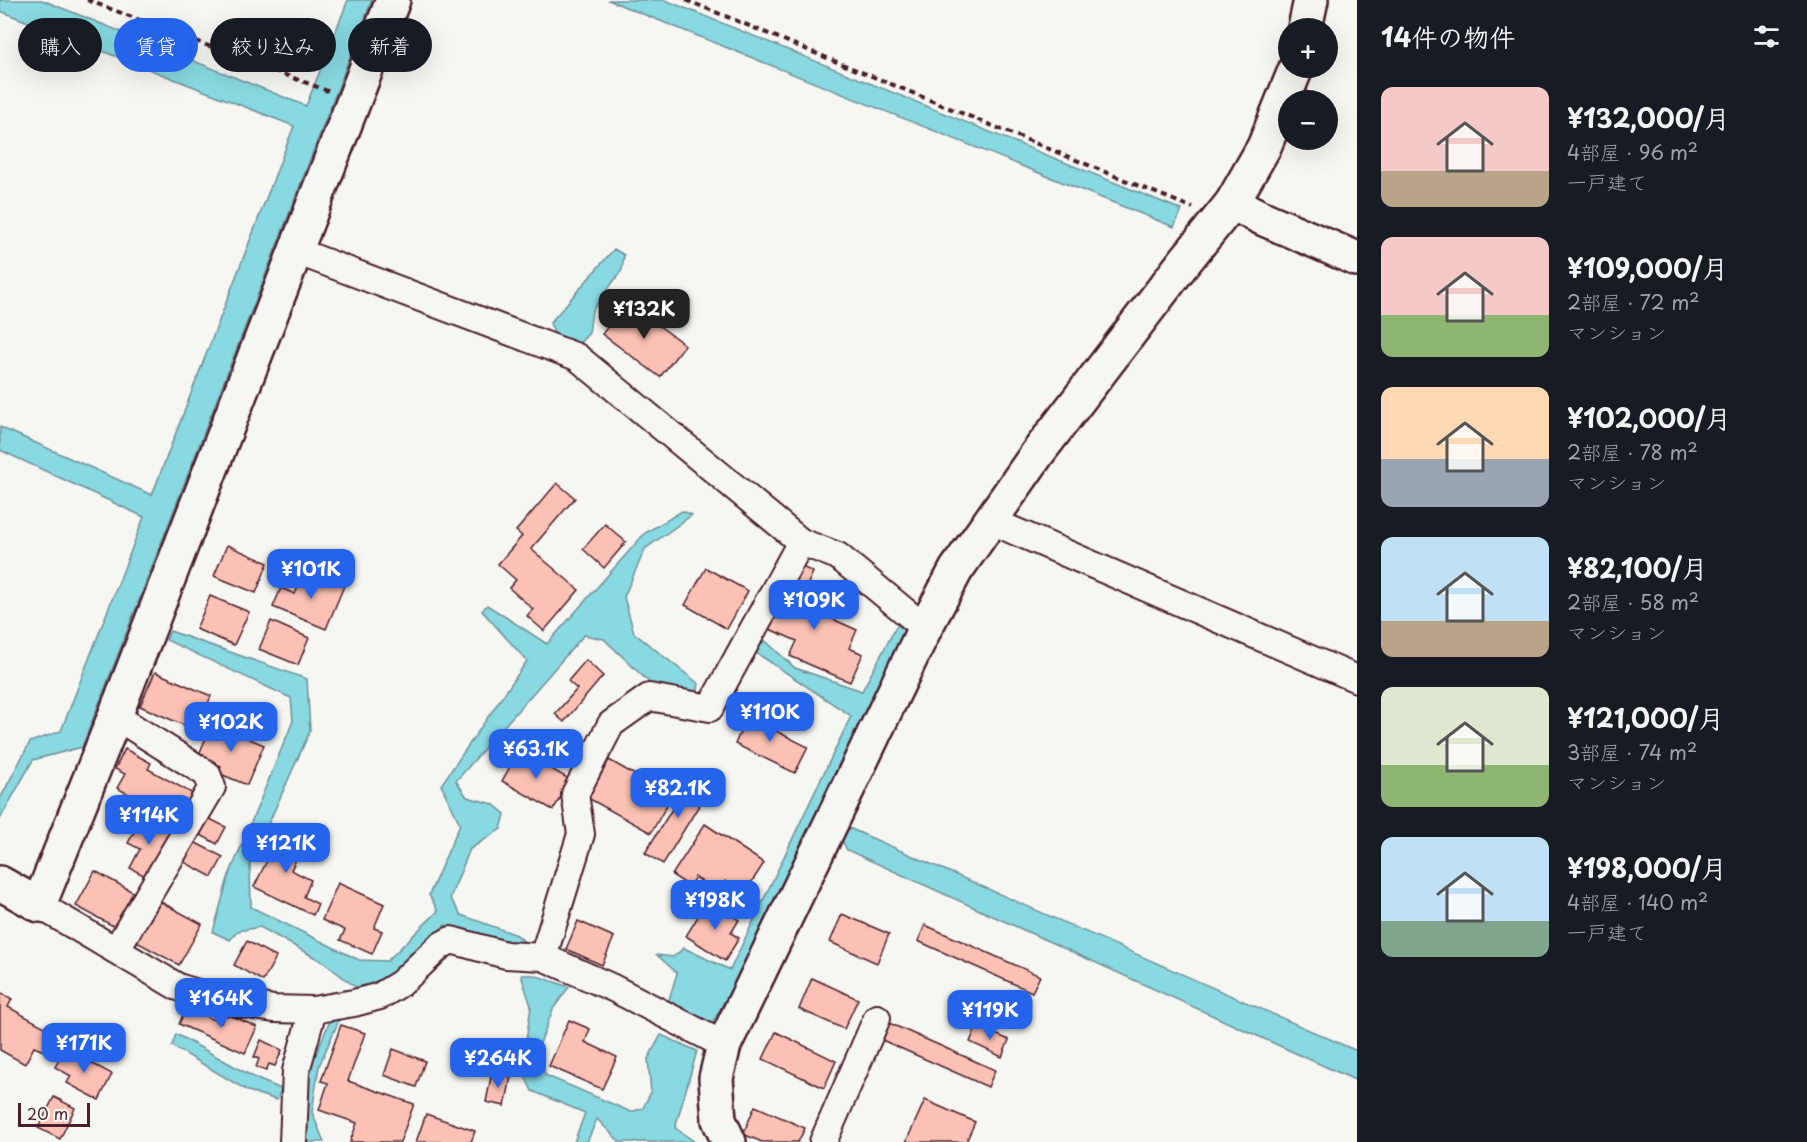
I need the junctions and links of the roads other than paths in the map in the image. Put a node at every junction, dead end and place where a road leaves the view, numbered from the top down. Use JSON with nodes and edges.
{"nodes":[{"id":1,"x":393,"y":0,"type":"edge"},
{"id":2,"x":1311,"y":0,"type":"edge"},
{"id":3,"x":1307,"y":18,"type":"edge"},
{"id":4,"x":1292,"y":78,"type":"edge"},
{"id":5,"x":1226,"y":211,"type":"junction"},
{"id":6,"x":296,"y":251,"type":"junction"},
{"id":7,"x":1357,"y":260,"type":"edge"},
{"id":8,"x":990,"y":520,"type":"junction"},
{"id":9,"x":801,"y":542,"type":"junction"},
{"id":10,"x":925,"y":628,"type":"junction"},
{"id":11,"x":1357,"y":679,"type":"edge"},
{"id":12,"x":115,"y":716,"type":"junction"},
{"id":13,"x":0,"y":883,"type":"edge"},
{"id":14,"x":39,"y":905,"type":"junction"},
{"id":15,"x":116,"y":950,"type":"junction"},
{"id":16,"x":543,"y":957,"type":"junction"},
{"id":17,"x":313,"y":1010,"type":"junction"},
{"id":18,"x":877,"y":1018,"type":"dead end"},
{"id":19,"x":724,"y":1045,"type":"junction"},
{"id":20,"x":293,"y":1142,"type":"edge"},
{"id":21,"x":729,"y":1142,"type":"edge"},
{"id":22,"x":823,"y":1142,"type":"edge"}],
"edges":[{"from":1,"to":6,"type":"street"},
{"from":2,"to":3,"type":"street"},
{"from":4,"to":5,"type":"street"},
{"from":5,"to":7,"type":"street"},
{"from":5,"to":8,"type":"street"},
{"from":6,"to":9,"type":"street"},
{"from":6,"to":12,"type":"street"},
{"from":8,"to":10,"type":"street"},
{"from":8,"to":11,"type":"street"},
{"from":9,"to":10,"type":"street"},
{"from":9,"to":16,"type":"street"},
{"from":10,"to":19,"type":"street"},
{"from":12,"to":14,"type":"street"},
{"from":12,"to":15,"type":"street"},
{"from":13,"to":14,"type":"street"},
{"from":14,"to":15,"type":"street"},
{"from":15,"to":17,"type":"street"},
{"from":16,"to":17,"type":"street"},
{"from":16,"to":19,"type":"street"},
{"from":17,"to":20,"type":"street"},
{"from":18,"to":22,"type":"street"},
{"from":19,"to":21,"type":"street"}]}
